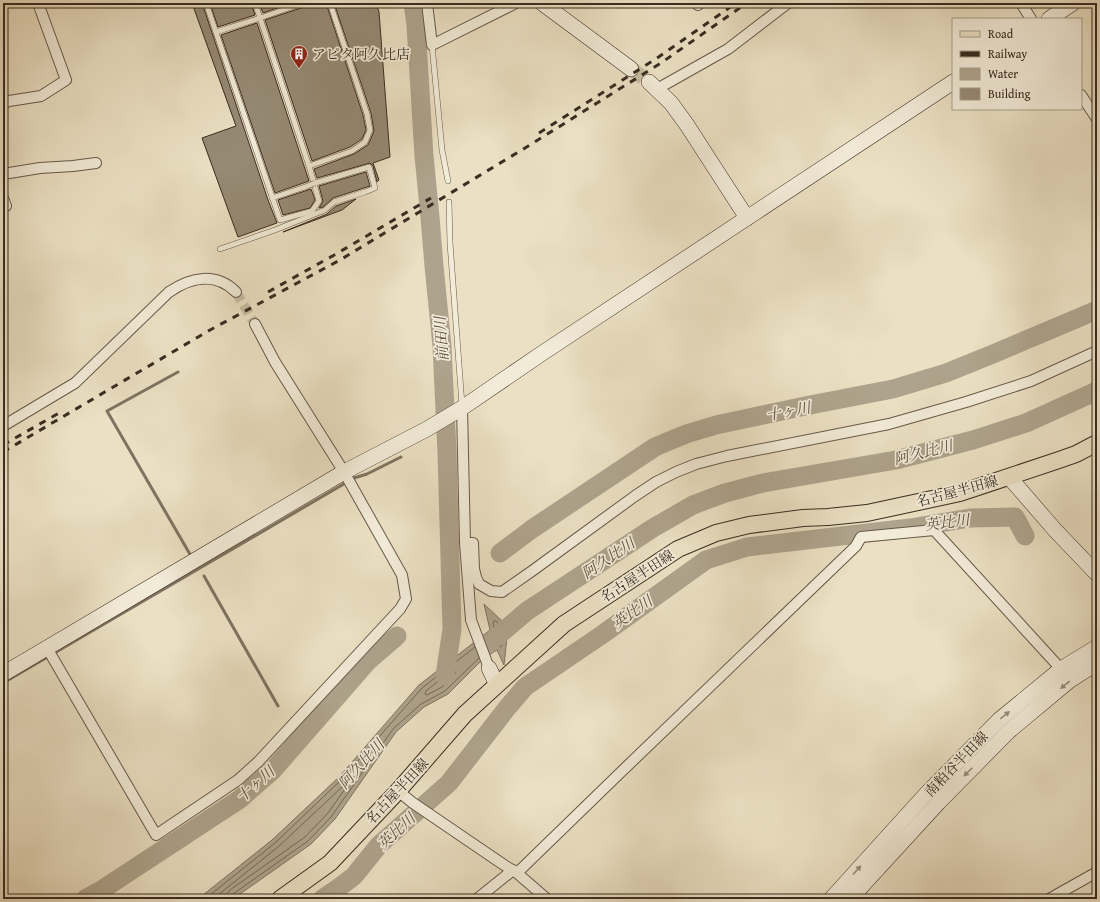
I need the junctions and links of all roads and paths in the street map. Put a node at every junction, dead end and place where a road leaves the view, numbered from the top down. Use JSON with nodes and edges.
{"nodes":[{"id":1,"x":38,"y":3,"type":"edge"},
{"id":2,"x":206,"y":3,"type":"edge"},
{"id":3,"x":255,"y":3,"type":"edge"},
{"id":4,"x":303,"y":3,"type":"edge"},
{"id":5,"x":330,"y":3,"type":"edge"},
{"id":6,"x":427,"y":3,"type":"edge"},
{"id":7,"x":516,"y":3,"type":"edge"},
{"id":8,"x":542,"y":3,"type":"edge"},
{"id":9,"x":788,"y":3,"type":"edge"},
{"id":10,"x":1021,"y":3,"type":"edge"},
{"id":11,"x":1073,"y":3,"type":"edge"},
{"id":12,"x":260,"y":18,"type":"junction"},
{"id":13,"x":1030,"y":18,"type":"edge"},
{"id":14,"x":1050,"y":18,"type":"edge"},
{"id":15,"x":216,"y":32,"type":"junction"},
{"id":16,"x":432,"y":45,"type":"junction"},
{"id":17,"x":631,"y":69,"type":"tunnel mouth"},
{"id":18,"x":952,"y":83,"type":"edge"},
{"id":19,"x":653,"y":86,"type":"joint"},
{"id":20,"x":1082,"y":96,"type":"edge"},
{"id":21,"x":3,"y":104,"type":"edge"},
{"id":22,"x":1097,"y":119,"type":"edge"},
{"id":23,"x":96,"y":163,"type":"dead end"},
{"id":24,"x":309,"y":166,"type":"junction"},
{"id":25,"x":3,"y":174,"type":"edge"},
{"id":26,"x":448,"y":181,"type":"dead end"},
{"id":27,"x":3,"y":198,"type":"edge"},
{"id":28,"x":272,"y":198,"type":"junction"},
{"id":29,"x":449,"y":202,"type":"dead end"},
{"id":30,"x":3,"y":207,"type":"edge"},
{"id":31,"x":747,"y":218,"type":"junction"},
{"id":32,"x":220,"y":249,"type":"dead end"},
{"id":33,"x":236,"y":292,"type":"tunnel mouth"},
{"id":34,"x":255,"y":324,"type":"tunnel mouth"},
{"id":35,"x":1097,"y":351,"type":"edge"},
{"id":36,"x":460,"y":410,"type":"junction"},
{"id":37,"x":3,"y":426,"type":"edge"},
{"id":38,"x":1097,"y":443,"type":"edge"},
{"id":39,"x":344,"y":472,"type":"junction"},
{"id":40,"x":1009,"y":477,"type":"junction"},
{"id":41,"x":465,"y":543,"type":"junction"},
{"id":42,"x":1097,"y":574,"type":"edge"},
{"id":43,"x":1097,"y":647,"type":"edge"},
{"id":44,"x":47,"y":648,"type":"junction"},
{"id":45,"x":1097,"y":664,"type":"edge"},
{"id":46,"x":489,"y":668,"type":"joint"},
{"id":47,"x":1061,"y":669,"type":"junction"},
{"id":48,"x":3,"y":674,"type":"edge"},
{"id":49,"x":497,"y":685,"type":"junction"},
{"id":50,"x":398,"y":791,"type":"junction"},
{"id":51,"x":515,"y":872,"type":"junction"},
{"id":52,"x":1097,"y":872,"type":"edge"},
{"id":53,"x":280,"y":899,"type":"edge"},
{"id":54,"x":477,"y":899,"type":"edge"},
{"id":55,"x":547,"y":899,"type":"edge"},
{"id":56,"x":831,"y":899,"type":"edge"},
{"id":57,"x":850,"y":899,"type":"edge"},
{"id":58,"x":1050,"y":899,"type":"edge"}],
"edges":[{"from":1,"to":21,"type":"street"},
{"from":2,"to":15,"type":"lane"},
{"from":3,"to":12,"type":"lane"},
{"from":4,"to":12,"type":"lane"},
{"from":5,"to":24,"type":"lane"},
{"from":6,"to":16,"type":"street"},
{"from":7,"to":16,"type":"street"},
{"from":8,"to":17,"type":"street"},
{"from":9,"to":19,"type":"street"},
{"from":10,"to":13,"type":"street"},
{"from":11,"to":14,"type":"street"},
{"from":12,"to":15,"type":"lane"},
{"from":12,"to":24,"type":"lane"},
{"from":15,"to":28,"type":"lane"},
{"from":16,"to":26,"type":"lane"},
{"from":18,"to":31,"type":"street"},
{"from":19,"to":31,"type":"street"},
{"from":20,"to":22,"type":"street"},
{"from":23,"to":25,"type":"street"},
{"from":24,"to":28,"type":"lane"},
{"from":27,"to":30,"type":"street"},
{"from":28,"to":32,"type":"lane","bridge":true},
{"from":29,"to":36,"type":"lane"},
{"from":31,"to":36,"type":"street"},
{"from":33,"to":37,"type":"street"},
{"from":34,"to":39,"type":"street"},
{"from":35,"to":41,"type":"street"},
{"from":36,"to":39,"type":"street"},
{"from":36,"to":41,"type":"street"},
{"from":38,"to":40,"type":"main road","name":"名古屋半田線"},
{"from":39,"to":44,"type":"street"},
{"from":39,"to":44,"type":"street"},
{"from":40,"to":42,"type":"street"},
{"from":40,"to":49,"type":"main road","name":"名古屋半田線"},
{"from":41,"to":46,"type":"street"},
{"from":43,"to":47,"type":"street","name":"南粕谷半田線"},
{"from":44,"to":48,"type":"street"},
{"from":45,"to":57,"type":"street","name":"南粕谷半田線","one_way":true},
{"from":46,"to":49,"type":"street"},
{"from":47,"to":51,"type":"street"},
{"from":56,"to":47,"type":"street","name":"南粕谷半田線","one_way":true},
{"from":49,"to":50,"type":"main road","name":"名古屋半田線"},
{"from":50,"to":51,"type":"street"},
{"from":50,"to":53,"type":"main road","name":"名古屋半田線"},
{"from":51,"to":54,"type":"street"},
{"from":51,"to":55,"type":"street"},
{"from":52,"to":58,"type":"street"}]}
